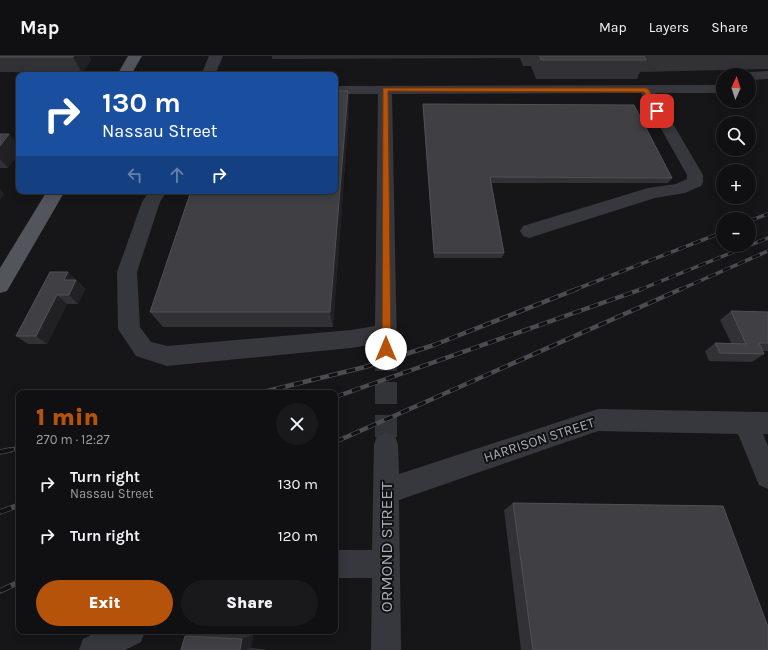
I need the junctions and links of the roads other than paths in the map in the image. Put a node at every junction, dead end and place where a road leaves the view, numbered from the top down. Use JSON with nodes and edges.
{"nodes":[{"id":1,"x":135,"y":56,"type":"edge"},
{"id":2,"x":216,"y":56,"type":"edge"},
{"id":3,"x":126,"y":72,"type":"edge"},
{"id":4,"x":209,"y":72,"type":"edge"},
{"id":5,"x":768,"y":75,"type":"edge"},
{"id":6,"x":756,"y":76,"type":"edge"},
{"id":7,"x":716,"y":77,"type":"edge"},
{"id":8,"x":716,"y":88,"type":"edge"},
{"id":9,"x":756,"y":88,"type":"edge"},
{"id":10,"x":768,"y":88,"type":"edge"},
{"id":11,"x":338,"y":90,"type":"edge"},
{"id":12,"x":385,"y":90,"type":"junction"},
{"id":13,"x":646,"y":90,"type":"junction"},
{"id":14,"x":679,"y":90,"type":"junction"},
{"id":15,"x":54,"y":194,"type":"edge"},
{"id":16,"x":156,"y":194,"type":"edge"},
{"id":17,"x":529,"y":231,"type":"dead end"},
{"id":18,"x":0,"y":285,"type":"edge"},
{"id":19,"x":757,"y":423,"type":"edge"},
{"id":20,"x":386,"y":445,"type":"tunnel mouth"},
{"id":21,"x":768,"y":476,"type":"edge"},
{"id":22,"x":387,"y":491,"type":"junction"},
{"id":23,"x":338,"y":564,"type":"edge"},
{"id":24,"x":386,"y":564,"type":"junction"},
{"id":25,"x":124,"y":634,"type":"edge"},
{"id":26,"x":94,"y":650,"type":"edge"},
{"id":27,"x":386,"y":650,"type":"edge"}],
"edges":[{"from":1,"to":3,"type":"main road"},
{"from":2,"to":4,"type":"street"},
{"from":5,"to":6,"type":"street"},
{"from":7,"to":14,"type":"street"},
{"from":8,"to":14,"type":"street"},
{"from":9,"to":10,"type":"street"},
{"from":11,"to":12,"type":"street"},
{"from":12,"to":13,"type":"street"},
{"from":12,"to":16,"type":"street"},
{"from":13,"to":14,"type":"street"},
{"from":13,"to":17,"type":"street"},
{"from":15,"to":18,"type":"main road"},
{"from":19,"to":21,"type":"street"},
{"from":19,"to":22,"type":"street","name":"HARRISON STREET"},
{"from":20,"to":22,"type":"street","name":"ORMOND STREET"},
{"from":22,"to":24,"type":"street","name":"ORMOND STREET"},
{"from":23,"to":24,"type":"street"},
{"from":24,"to":27,"type":"street","name":"ORMOND STREET"},
{"from":25,"to":26,"type":"street"}]}
